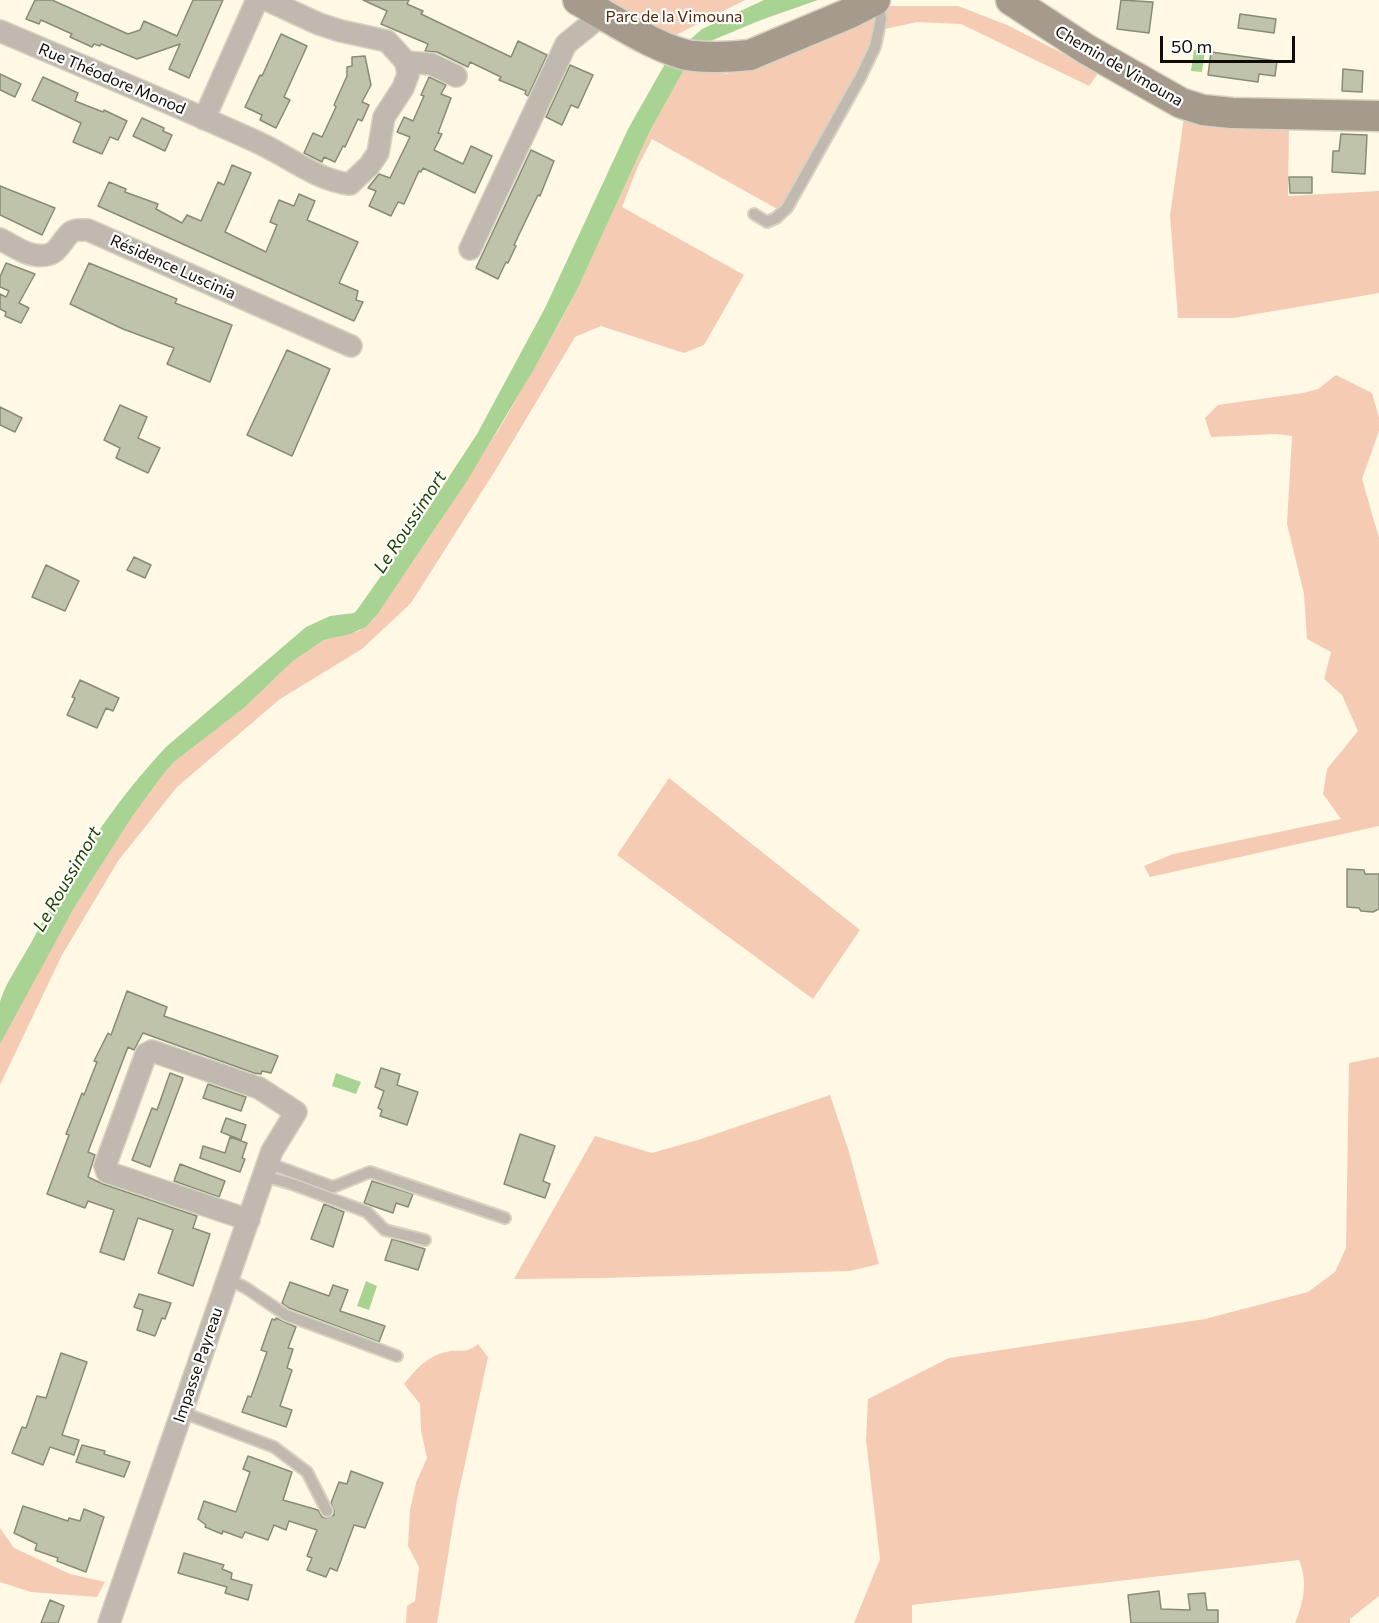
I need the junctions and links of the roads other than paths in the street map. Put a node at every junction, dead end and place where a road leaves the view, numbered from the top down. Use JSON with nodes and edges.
{"nodes":[{"id":1,"x":257,"y":0,"type":"edge"},
{"id":2,"x":267,"y":0,"type":"edge"},
{"id":3,"x":578,"y":0,"type":"edge"},
{"id":4,"x":877,"y":0,"type":"edge"},
{"id":5,"x":1011,"y":0,"type":"edge"},
{"id":6,"x":603,"y":14,"type":"junction"},
{"id":7,"x":0,"y":31,"type":"edge"},
{"id":8,"x":406,"y":62,"type":"junction"},
{"id":9,"x":456,"y":76,"type":"dead end"},
{"id":10,"x":1379,"y":116,"type":"edge"},
{"id":11,"x":204,"y":119,"type":"junction"},
{"id":12,"x":754,"y":214,"type":"dead end"},
{"id":13,"x":0,"y":239,"type":"edge"},
{"id":14,"x":470,"y":249,"type":"dead end"},
{"id":15,"x":351,"y":346,"type":"dead end"},
{"id":16,"x":266,"y":1170,"type":"junction"},
{"id":17,"x":505,"y":1218,"type":"dead end"},
{"id":18,"x":249,"y":1220,"type":"junction"},
{"id":19,"x":425,"y":1240,"type":"dead end"},
{"id":20,"x":228,"y":1279,"type":"junction"},
{"id":21,"x":397,"y":1356,"type":"dead end"},
{"id":22,"x":181,"y":1414,"type":"junction"},
{"id":23,"x":327,"y":1511,"type":"dead end"},
{"id":24,"x":109,"y":1623,"type":"edge"}],
"edges":[{"from":1,"to":11,"type":"street","name":"Rue Théodore Monod"},
{"from":2,"to":8,"type":"street"},
{"from":3,"to":6,"type":"street"},
{"from":4,"to":6,"type":"street"},
{"from":4,"to":12,"type":"lane"},
{"from":5,"to":10,"type":"street","name":"Chemin de Vimouna"},
{"from":6,"to":14,"type":"street"},
{"from":7,"to":11,"type":"street","name":"Rue Théodore Monod"},
{"from":8,"to":9,"type":"street"},
{"from":8,"to":11,"type":"street"},
{"from":13,"to":15,"type":"street","name":"Résidence Luscinia"},
{"from":16,"to":17,"type":"lane"},
{"from":16,"to":18,"type":"street","name":"Impasse Payreau"},
{"from":16,"to":18,"type":"street","name":"Impasse Payreau"},
{"from":16,"to":19,"type":"lane"},
{"from":18,"to":20,"type":"street","name":"Impasse Payreau"},
{"from":20,"to":21,"type":"lane"},
{"from":20,"to":22,"type":"street","name":"Impasse Payreau"},
{"from":22,"to":23,"type":"lane"},
{"from":22,"to":24,"type":"street","name":"Impasse Payreau"}]}
